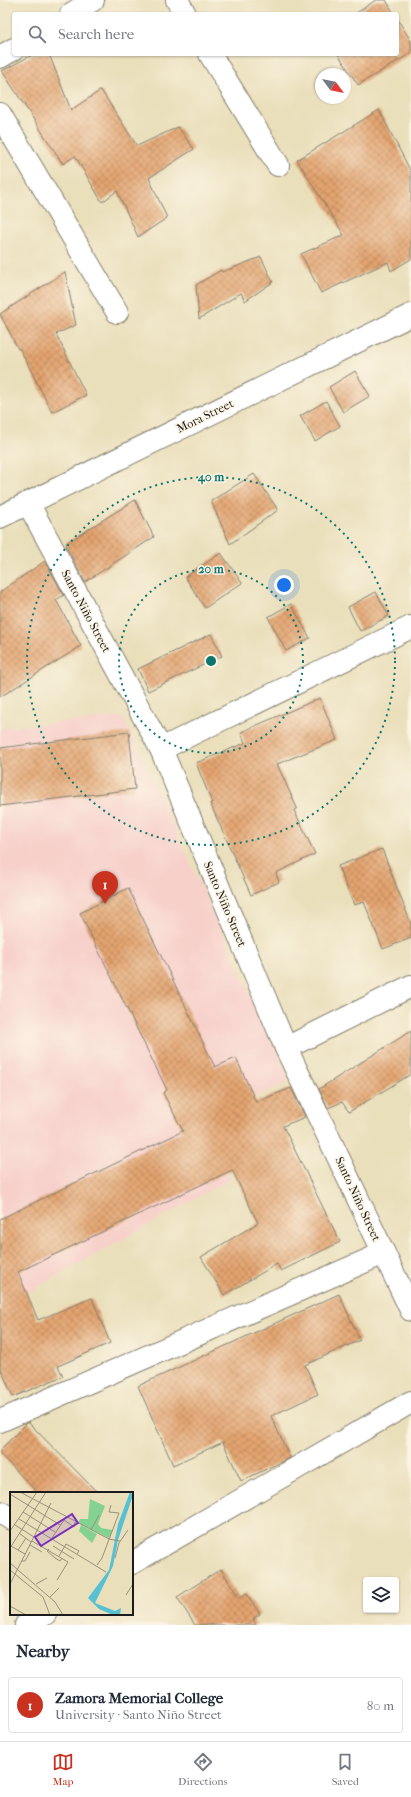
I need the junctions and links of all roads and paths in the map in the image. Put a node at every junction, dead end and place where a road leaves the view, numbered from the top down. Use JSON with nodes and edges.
{"nodes":[{"id":1,"x":93,"y":0,"type":"edge"},
{"id":2,"x":177,"y":0,"type":"edge"},
{"id":3,"x":74,"y":12,"type":"edge"},
{"id":4,"x":184,"y":12,"type":"edge"},
{"id":5,"x":12,"y":50,"type":"edge"},
{"id":6,"x":211,"y":56,"type":"edge"},
{"id":7,"x":0,"y":57,"type":"edge"},
{"id":8,"x":0,"y":114,"type":"edge"},
{"id":9,"x":278,"y":165,"type":"dead end"},
{"id":10,"x":117,"y":312,"type":"dead end"},
{"id":11,"x":411,"y":315,"type":"edge"},
{"id":12,"x":28,"y":503,"type":"junction"},
{"id":13,"x":0,"y":517,"type":"edge"},
{"id":14,"x":411,"y":627,"type":"edge"},
{"id":15,"x":161,"y":749,"type":"junction"},
{"id":16,"x":411,"y":986,"type":"edge"},
{"id":17,"x":286,"y":1048,"type":"junction"},
{"id":18,"x":384,"y":1253,"type":"junction"},
{"id":19,"x":411,"y":1310,"type":"edge"},
{"id":20,"x":411,"y":1402,"type":"edge"},
{"id":21,"x":0,"y":1421,"type":"edge"},
{"id":22,"x":0,"y":1512,"type":"edge"},
{"id":23,"x":10,"y":1518,"type":"edge"},
{"id":24,"x":133,"y":1562,"type":"edge"},
{"id":25,"x":43,"y":1615,"type":"edge"},
{"id":26,"x":26,"y":1625,"type":"edge"}],
"edges":[{"from":1,"to":3,"type":"street"},
{"from":2,"to":4,"type":"street"},
{"from":5,"to":7,"type":"street"},
{"from":6,"to":9,"type":"street"},
{"from":8,"to":10,"type":"street"},
{"from":11,"to":12,"type":"street","name":"Mora Street"},
{"from":12,"to":13,"type":"street","name":"Mora Street"},
{"from":12,"to":15,"type":"street","name":"Santo Niño Street"},
{"from":14,"to":15,"type":"street"},
{"from":15,"to":17,"type":"street","name":"Santo Niño Street"},
{"from":16,"to":17,"type":"street"},
{"from":17,"to":18,"type":"street","name":"Santo Niño Street"},
{"from":18,"to":19,"type":"street","name":"Santo Niño Street"},
{"from":18,"to":21,"type":"street"},
{"from":20,"to":24,"type":"street"},
{"from":22,"to":23,"type":"street"},
{"from":25,"to":26,"type":"street"}]}
